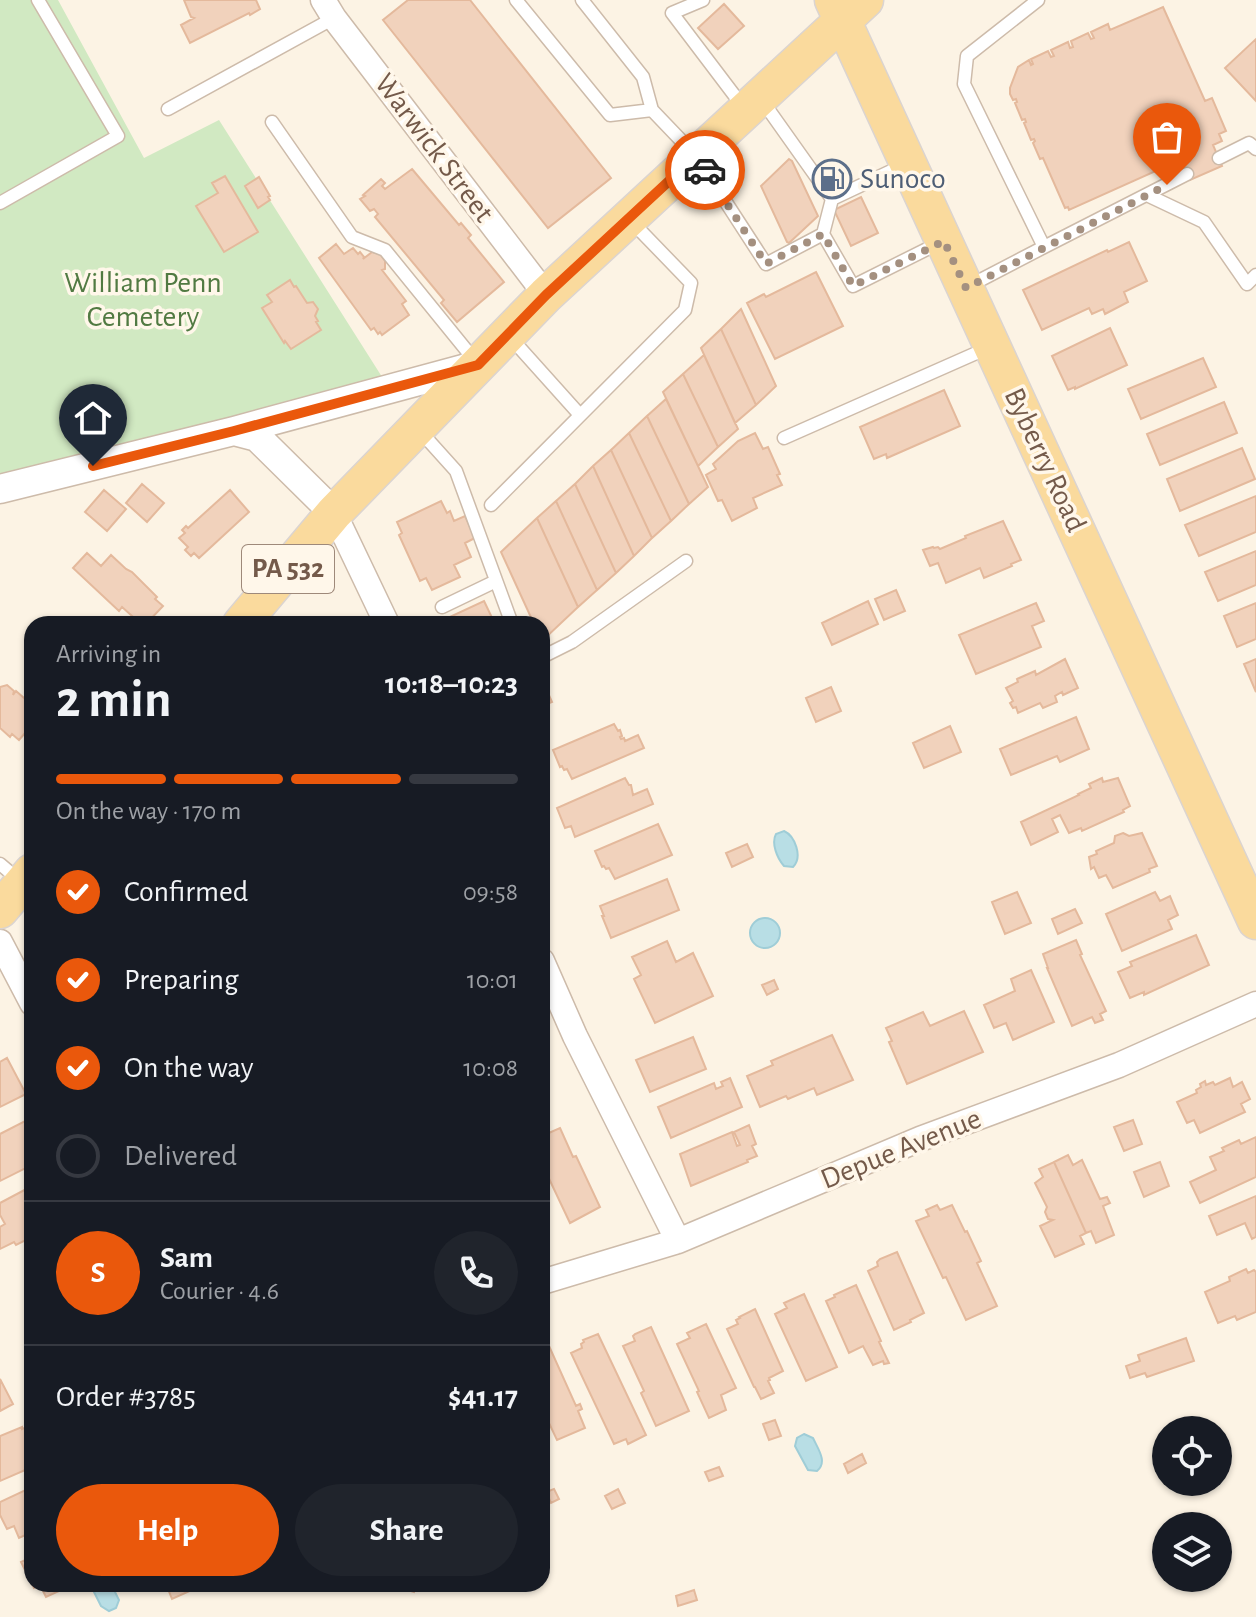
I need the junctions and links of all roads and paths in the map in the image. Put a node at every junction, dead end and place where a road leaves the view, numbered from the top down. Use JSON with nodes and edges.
{"nodes":[{"id":1,"x":38,"y":0,"type":"edge"},
{"id":2,"x":516,"y":0,"type":"edge"},
{"id":3,"x":582,"y":0,"type":"edge"},
{"id":4,"x":703,"y":0,"type":"edge"},
{"id":5,"x":1038,"y":0,"type":"edge"},
{"id":6,"x":328,"y":5,"type":"edge"},
{"id":7,"x":846,"y":7,"type":"edge"},
{"id":8,"x":753,"y":104,"type":"junction"},
{"id":9,"x":168,"y":109,"type":"dead end"},
{"id":10,"x":652,"y":110,"type":"junction"},
{"id":11,"x":272,"y":122,"type":"dead end"},
{"id":12,"x":1256,"y":149,"type":"edge"},
{"id":13,"x":696,"y":156,"type":"junction"},
{"id":14,"x":1219,"y":158,"type":"dead end"},
{"id":15,"x":908,"y":164,"type":"junction"},
{"id":16,"x":1187,"y":174,"type":"dead end"},
{"id":17,"x":1147,"y":195,"type":"junction"},
{"id":18,"x":832,"y":199,"type":"junction"},
{"id":19,"x":0,"y":203,"type":"edge"},
{"id":20,"x":628,"y":219,"type":"junction"},
{"id":21,"x":823,"y":234,"type":"junction"},
{"id":22,"x":944,"y":241,"type":"junction"},
{"id":23,"x":1044,"y":247,"type":"junction"},
{"id":24,"x":1256,"y":275,"type":"edge"},
{"id":25,"x":966,"y":288,"type":"junction"},
{"id":26,"x":546,"y":295,"type":"junction"},
{"id":27,"x":508,"y":334,"type":"junction"},
{"id":28,"x":993,"y":345,"type":"junction"},
{"id":29,"x":478,"y":365,"type":"junction"},
{"id":30,"x":580,"y":415,"type":"junction"},
{"id":31,"x":417,"y":428,"type":"junction"},
{"id":32,"x":234,"y":431,"type":"junction"},
{"id":33,"x":784,"y":438,"type":"dead end"},
{"id":34,"x":0,"y":489,"type":"edge"},
{"id":35,"x":491,"y":505,"type":"dead end"},
{"id":36,"x":334,"y":513,"type":"junction"},
{"id":37,"x":686,"y":561,"type":"dead end"},
{"id":38,"x":496,"y":581,"type":"junction"},
{"id":39,"x":442,"y":607,"type":"dead end"},
{"id":40,"x":248,"y":616,"type":"edge"},
{"id":41,"x":383,"y":616,"type":"edge"},
{"id":42,"x":509,"y":616,"type":"edge"},
{"id":43,"x":550,"y":653,"type":"edge"},
{"id":44,"x":1256,"y":921,"type":"edge"},
{"id":45,"x":0,"y":942,"type":"edge"},
{"id":46,"x":550,"y":979,"type":"edge"},
{"id":47,"x":24,"y":988,"type":"edge"},
{"id":48,"x":1256,"y":1004,"type":"edge"},
{"id":49,"x":678,"y":1241,"type":"junction"},
{"id":50,"x":550,"y":1280,"type":"edge"}],
"edges":[{"from":1,"to":19,"type":"lane"},
{"from":2,"to":10,"type":"lane"},
{"from":3,"to":10,"type":"lane"},
{"from":4,"to":8,"type":"lane"},
{"from":5,"to":23,"type":"lane"},
{"from":6,"to":9,"type":"lane"},
{"from":6,"to":26,"type":"street","name":"Warwick Street"},
{"from":7,"to":8,"type":"main road","number":"PA 532"},
{"from":7,"to":15,"type":"main road","name":"Byberry Road"},
{"from":8,"to":13,"type":"main road","number":"PA 532"},
{"from":8,"to":18,"type":"lane"},
{"from":10,"to":13,"type":"lane"},
{"from":11,"to":29,"type":"lane"},
{"from":12,"to":14,"type":"lane"},
{"from":13,"to":20,"type":"main road","number":"PA 532"},
{"from":13,"to":21,"type":"lane"},
{"from":15,"to":18,"type":"lane"},
{"from":15,"to":22,"type":"main road","name":"Byberry Road"},
{"from":16,"to":17,"type":"lane"},
{"from":17,"to":23,"type":"lane"},
{"from":17,"to":24,"type":"lane"},
{"from":18,"to":21,"type":"lane"},
{"from":20,"to":26,"type":"main road","number":"PA 532"},
{"from":20,"to":30,"type":"lane"},
{"from":21,"to":22,"type":"lane"},
{"from":22,"to":25,"type":"main road","name":"Byberry Road"},
{"from":23,"to":25,"type":"lane"},
{"from":25,"to":28,"type":"main road","name":"Byberry Road"},
{"from":26,"to":27,"type":"main road","number":"PA 532"},
{"from":27,"to":29,"type":"main road","number":"PA 532"},
{"from":27,"to":30,"type":"lane"},
{"from":28,"to":33,"type":"lane"},
{"from":28,"to":44,"type":"main road","name":"Byberry Road"},
{"from":29,"to":31,"type":"main road","number":"PA 532"},
{"from":29,"to":32,"type":"street"},
{"from":30,"to":35,"type":"lane"},
{"from":31,"to":36,"type":"main road","number":"PA 532"},
{"from":31,"to":38,"type":"lane"},
{"from":32,"to":34,"type":"street"},
{"from":32,"to":36,"type":"street"},
{"from":36,"to":40,"type":"main road","number":"PA 532"},
{"from":36,"to":41,"type":"street"},
{"from":37,"to":43,"type":"lane"},
{"from":38,"to":39,"type":"lane"},
{"from":38,"to":42,"type":"lane"},
{"from":45,"to":47,"type":"street"},
{"from":46,"to":49,"type":"street"},
{"from":48,"to":49,"type":"street","name":"Depue Avenue"},
{"from":49,"to":50,"type":"street","name":"Depue Avenue"}]}
